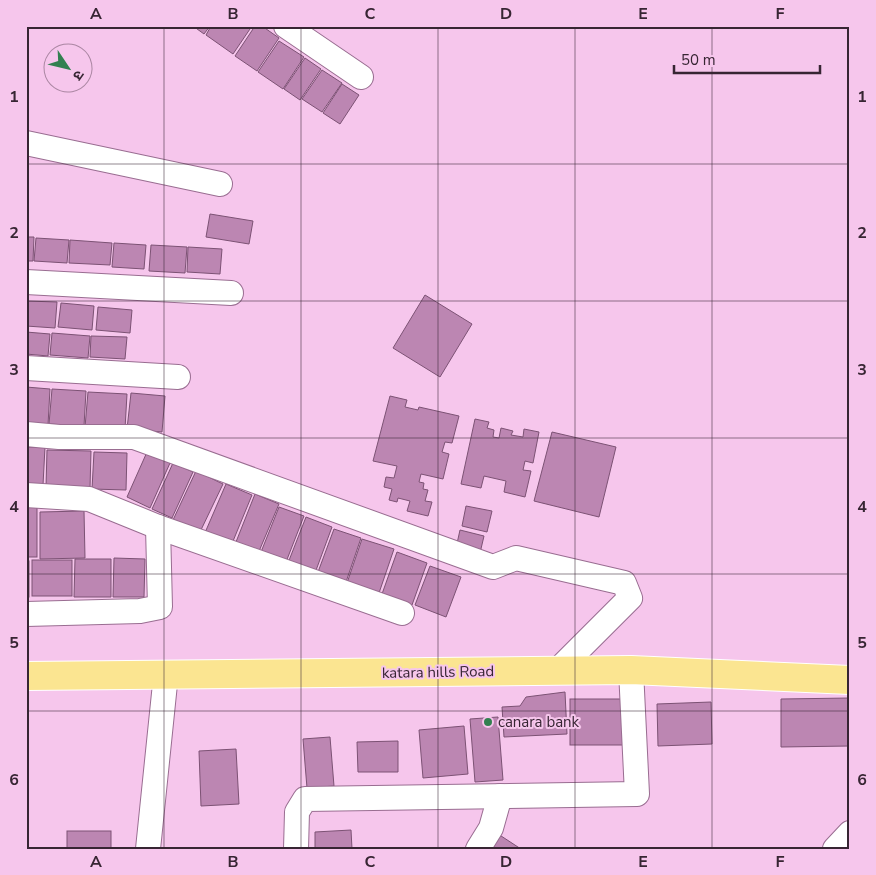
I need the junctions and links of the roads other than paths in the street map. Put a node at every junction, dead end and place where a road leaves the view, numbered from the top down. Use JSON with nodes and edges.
{"nodes":[{"id":1,"x":286,"y":26,"type":"edge"},
{"id":2,"x":361,"y":77,"type":"dead end"},
{"id":3,"x":26,"y":143,"type":"edge"},
{"id":4,"x":220,"y":184,"type":"dead end"},
{"id":5,"x":26,"y":282,"type":"edge"},
{"id":6,"x":231,"y":293,"type":"dead end"},
{"id":7,"x":26,"y":368,"type":"edge"},
{"id":8,"x":178,"y":377,"type":"dead end"},
{"id":9,"x":26,"y":434,"type":"edge"},
{"id":10,"x":26,"y":495,"type":"edge"},
{"id":11,"x":158,"y":527,"type":"junction"},
{"id":12,"x":402,"y":613,"type":"dead end"},
{"id":13,"x":26,"y":614,"type":"edge"},
{"id":14,"x":631,"y":670,"type":"junction"},
{"id":15,"x":557,"y":671,"type":"junction"},
{"id":16,"x":166,"y":674,"type":"junction"},
{"id":17,"x":26,"y":676,"type":"edge"},
{"id":18,"x":850,"y":680,"type":"edge"},
{"id":19,"x":500,"y":796,"type":"junction"},
{"id":20,"x":850,"y":833,"type":"edge"},
{"id":21,"x":148,"y":849,"type":"edge"},
{"id":22,"x":296,"y":849,"type":"edge"},
{"id":23,"x":478,"y":849,"type":"edge"},
{"id":24,"x":835,"y":849,"type":"edge"}],
"edges":[{"from":1,"to":2,"type":"street"},
{"from":3,"to":4,"type":"street"},
{"from":5,"to":6,"type":"street"},
{"from":7,"to":8,"type":"street"},
{"from":9,"to":15,"type":"street"},
{"from":10,"to":11,"type":"street"},
{"from":11,"to":12,"type":"street"},
{"from":11,"to":13,"type":"street"},
{"from":14,"to":15,"type":"main road","name":"katara hills Road"},
{"from":14,"to":18,"type":"main road","name":"katara hills Road"},
{"from":14,"to":19,"type":"street"},
{"from":15,"to":16,"type":"main road","name":"katara hills Road"},
{"from":16,"to":17,"type":"main road","name":"katara hills Road"},
{"from":16,"to":21,"type":"street"},
{"from":19,"to":22,"type":"street"},
{"from":19,"to":23,"type":"street"},
{"from":20,"to":24,"type":"street"}]}
